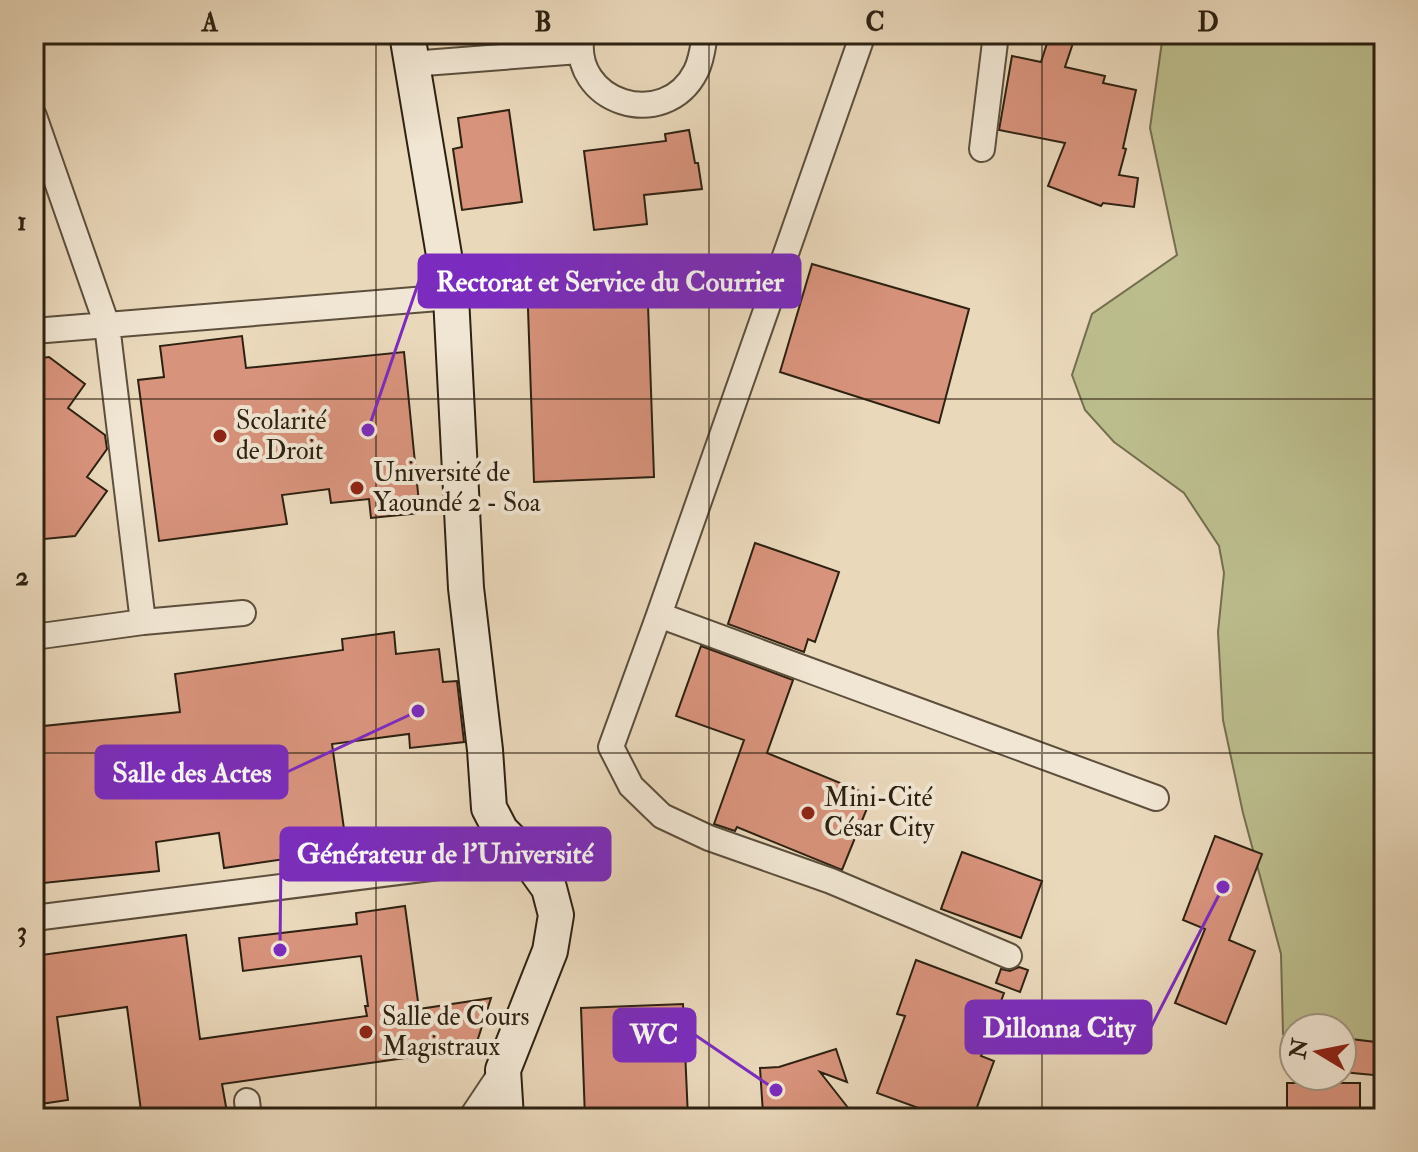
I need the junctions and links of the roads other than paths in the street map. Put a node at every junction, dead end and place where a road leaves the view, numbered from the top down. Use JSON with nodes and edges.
{"nodes":[{"id":1,"x":705,"y":34,"type":"edge"},
{"id":2,"x":863,"y":34,"type":"edge"},
{"id":3,"x":996,"y":34,"type":"edge"},
{"id":4,"x":580,"y":42,"type":"edge"},
{"id":5,"x":409,"y":49,"type":"edge"},
{"id":6,"x":34,"y":116,"type":"edge"},
{"id":7,"x":982,"y":149,"type":"dead end"},
{"id":8,"x":451,"y":297,"type":"junction"},
{"id":9,"x":107,"y":325,"type":"junction"},
{"id":10,"x":34,"y":331,"type":"edge"},
{"id":11,"x":243,"y":613,"type":"dead end"},
{"id":12,"x":659,"y":615,"type":"junction"},
{"id":13,"x":143,"y":622,"type":"junction"},
{"id":14,"x":34,"y":637,"type":"edge"},
{"id":15,"x":1156,"y":798,"type":"dead end"},
{"id":16,"x":526,"y":856,"type":"junction"},
{"id":17,"x":34,"y":918,"type":"edge"},
{"id":18,"x":1009,"y":956,"type":"dead end"},
{"id":19,"x":503,"y":1070,"type":"junction"},
{"id":20,"x":471,"y":1118,"type":"edge"},
{"id":21,"x":506,"y":1118,"type":"edge"}],
"edges":[{"from":1,"to":4,"type":"street"},
{"from":2,"to":12,"type":"street"},
{"from":3,"to":7,"type":"street"},
{"from":4,"to":5,"type":"street"},
{"from":5,"to":8,"type":"street"},
{"from":6,"to":9,"type":"street"},
{"from":8,"to":9,"type":"street"},
{"from":8,"to":16,"type":"street"},
{"from":9,"to":10,"type":"street"},
{"from":9,"to":13,"type":"street"},
{"from":11,"to":13,"type":"street"},
{"from":12,"to":15,"type":"street"},
{"from":12,"to":18,"type":"street"},
{"from":13,"to":14,"type":"street"},
{"from":16,"to":17,"type":"street"},
{"from":16,"to":19,"type":"street"},
{"from":19,"to":20,"type":"street"},
{"from":19,"to":21,"type":"street"}]}
